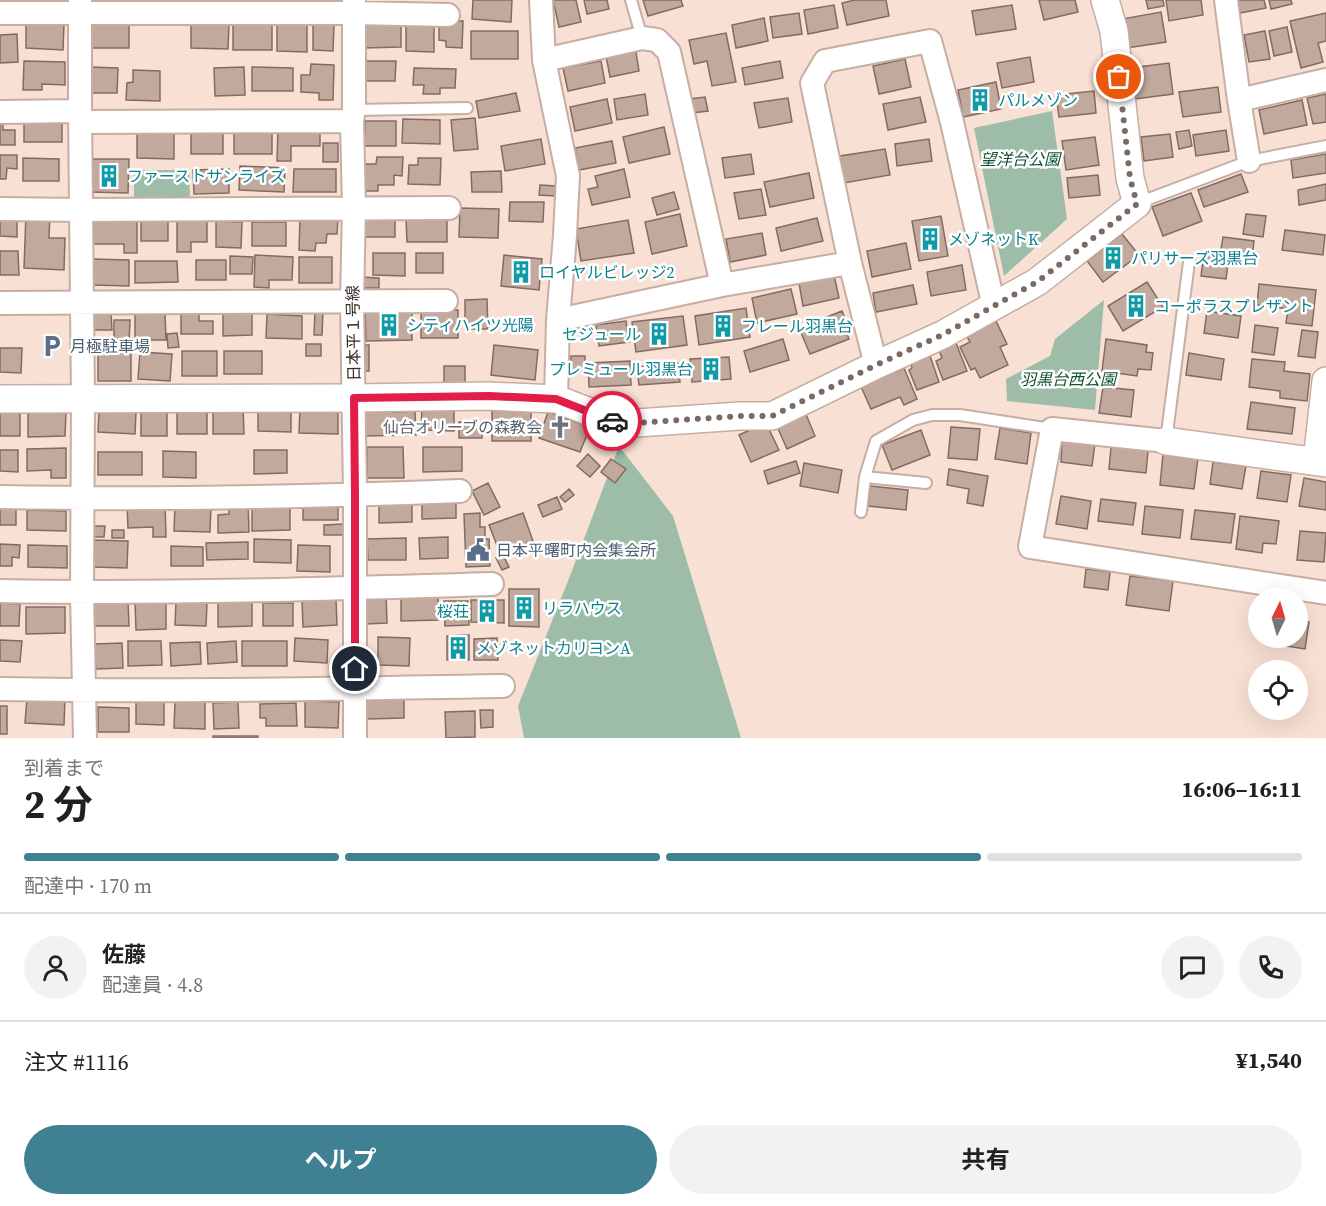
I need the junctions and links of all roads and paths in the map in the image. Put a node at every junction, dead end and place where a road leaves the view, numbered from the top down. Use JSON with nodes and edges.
{"nodes":[{"id":1,"x":541,"y":0,"type":"edge"},
{"id":2,"x":631,"y":0,"type":"edge"},
{"id":3,"x":1105,"y":0,"type":"edge"},
{"id":4,"x":1226,"y":0,"type":"edge"},
{"id":5,"x":80,"y":6,"type":"edge"},
{"id":6,"x":354,"y":7,"type":"edge"},
{"id":7,"x":0,"y":13,"type":"edge"},
{"id":8,"x":448,"y":15,"type":"dead end"},
{"id":9,"x":642,"y":38,"type":"junction"},
{"id":10,"x":544,"y":60,"type":"junction"},
{"id":11,"x":1326,"y":80,"type":"edge"},
{"id":12,"x":1239,"y":100,"type":"junction"},
{"id":13,"x":467,"y":108,"type":"dead end"},
{"id":14,"x":0,"y":112,"type":"edge"},
{"id":15,"x":80,"y":116,"type":"junction"},
{"id":16,"x":353,"y":116,"type":"junction"},
{"id":17,"x":1326,"y":146,"type":"edge"},
{"id":18,"x":1249,"y":160,"type":"junction"},
{"id":19,"x":1137,"y":204,"type":"junction"},
{"id":20,"x":354,"y":208,"type":"junction"},
{"id":21,"x":449,"y":208,"type":"dead end"},
{"id":22,"x":0,"y":209,"type":"edge"},
{"id":23,"x":81,"y":210,"type":"junction"},
{"id":24,"x":1189,"y":262,"type":"dead end"},
{"id":25,"x":850,"y":263,"type":"junction"},
{"id":26,"x":722,"y":285,"type":"junction"},
{"id":27,"x":352,"y":301,"type":"junction"},
{"id":28,"x":446,"y":301,"type":"dead end"},
{"id":29,"x":0,"y":303,"type":"edge"},
{"id":30,"x":82,"y":303,"type":"junction"},
{"id":31,"x":994,"y":307,"type":"junction"},
{"id":32,"x":558,"y":320,"type":"junction"},
{"id":33,"x":876,"y":365,"type":"junction"},
{"id":34,"x":1326,"y":381,"type":"edge"},
{"id":35,"x":354,"y":398,"type":"junction"},
{"id":36,"x":0,"y":399,"type":"edge"},
{"id":37,"x":84,"y":399,"type":"junction"},
{"id":38,"x":556,"y":399,"type":"junction"},
{"id":39,"x":1052,"y":429,"type":"junction"},
{"id":40,"x":1166,"y":441,"type":"junction"},
{"id":41,"x":1321,"y":462,"type":"edge"},
{"id":42,"x":866,"y":477,"type":"junction"},
{"id":43,"x":926,"y":483,"type":"dead end"},
{"id":44,"x":460,"y":491,"type":"dead end"},
{"id":45,"x":355,"y":495,"type":"junction"},
{"id":46,"x":0,"y":497,"type":"edge"},
{"id":47,"x":82,"y":499,"type":"junction"},
{"id":48,"x":861,"y":512,"type":"dead end"},
{"id":49,"x":492,"y":584,"type":"dead end"},
{"id":50,"x":356,"y":588,"type":"junction"},
{"id":51,"x":0,"y":591,"type":"edge"},
{"id":52,"x":82,"y":593,"type":"junction"},
{"id":53,"x":1326,"y":593,"type":"edge"},
{"id":54,"x":503,"y":686,"type":"dead end"},
{"id":55,"x":0,"y":689,"type":"edge"},
{"id":56,"x":355,"y":689,"type":"junction"},
{"id":57,"x":84,"y":690,"type":"junction"},
{"id":58,"x":85,"y":738,"type":"edge"},
{"id":59,"x":355,"y":738,"type":"edge"}],
"edges":[{"from":1,"to":10,"type":"street"},
{"from":2,"to":9,"type":"lane"},
{"from":3,"to":19,"type":"street"},
{"from":4,"to":12,"type":"street"},
{"from":5,"to":6,"type":"street"},
{"from":5,"to":7,"type":"street"},
{"from":5,"to":15,"type":"street"},
{"from":6,"to":8,"type":"street"},
{"from":6,"to":16,"type":"street","name":"日本平１号線"},
{"from":9,"to":10,"type":"street"},
{"from":9,"to":26,"type":"street"},
{"from":10,"to":32,"type":"street"},
{"from":11,"to":12,"type":"street"},
{"from":12,"to":18,"type":"street"},
{"from":13,"to":16,"type":"lane"},
{"from":14,"to":15,"type":"street"},
{"from":15,"to":16,"type":"street"},
{"from":15,"to":23,"type":"street"},
{"from":16,"to":20,"type":"street","name":"日本平１号線"},
{"from":17,"to":18,"type":"lane"},
{"from":18,"to":19,"type":"lane"},
{"from":19,"to":31,"type":"street"},
{"from":20,"to":21,"type":"street"},
{"from":20,"to":23,"type":"street"},
{"from":20,"to":27,"type":"street","name":"日本平１号線"},
{"from":22,"to":23,"type":"street"},
{"from":23,"to":30,"type":"street"},
{"from":24,"to":40,"type":"lane"},
{"from":25,"to":26,"type":"street"},
{"from":25,"to":31,"type":"street"},
{"from":25,"to":33,"type":"street"},
{"from":26,"to":32,"type":"street"},
{"from":27,"to":28,"type":"street"},
{"from":27,"to":30,"type":"street"},
{"from":27,"to":35,"type":"street","name":"日本平１号線"},
{"from":29,"to":30,"type":"street"},
{"from":30,"to":37,"type":"street"},
{"from":31,"to":33,"type":"street"},
{"from":32,"to":38,"type":"street"},
{"from":33,"to":38,"type":"street"},
{"from":34,"to":41,"type":"street"},
{"from":35,"to":37,"type":"street"},
{"from":35,"to":38,"type":"street"},
{"from":35,"to":45,"type":"street","name":"日本平１号線"},
{"from":36,"to":37,"type":"street"},
{"from":37,"to":47,"type":"street"},
{"from":39,"to":40,"type":"street"},
{"from":39,"to":42,"type":"lane"},
{"from":39,"to":53,"type":"street"},
{"from":40,"to":41,"type":"street"},
{"from":42,"to":43,"type":"lane"},
{"from":42,"to":48,"type":"lane"},
{"from":44,"to":45,"type":"street"},
{"from":45,"to":47,"type":"street"},
{"from":45,"to":50,"type":"street","name":"日本平１号線"},
{"from":46,"to":47,"type":"street"},
{"from":47,"to":52,"type":"street"},
{"from":49,"to":50,"type":"street"},
{"from":50,"to":52,"type":"street"},
{"from":50,"to":56,"type":"street","name":"日本平１号線"},
{"from":51,"to":52,"type":"street"},
{"from":52,"to":57,"type":"street"},
{"from":54,"to":56,"type":"street"},
{"from":55,"to":57,"type":"street"},
{"from":56,"to":57,"type":"street"},
{"from":56,"to":59,"type":"street","name":"日本平１号線"},
{"from":57,"to":58,"type":"street"}]}
